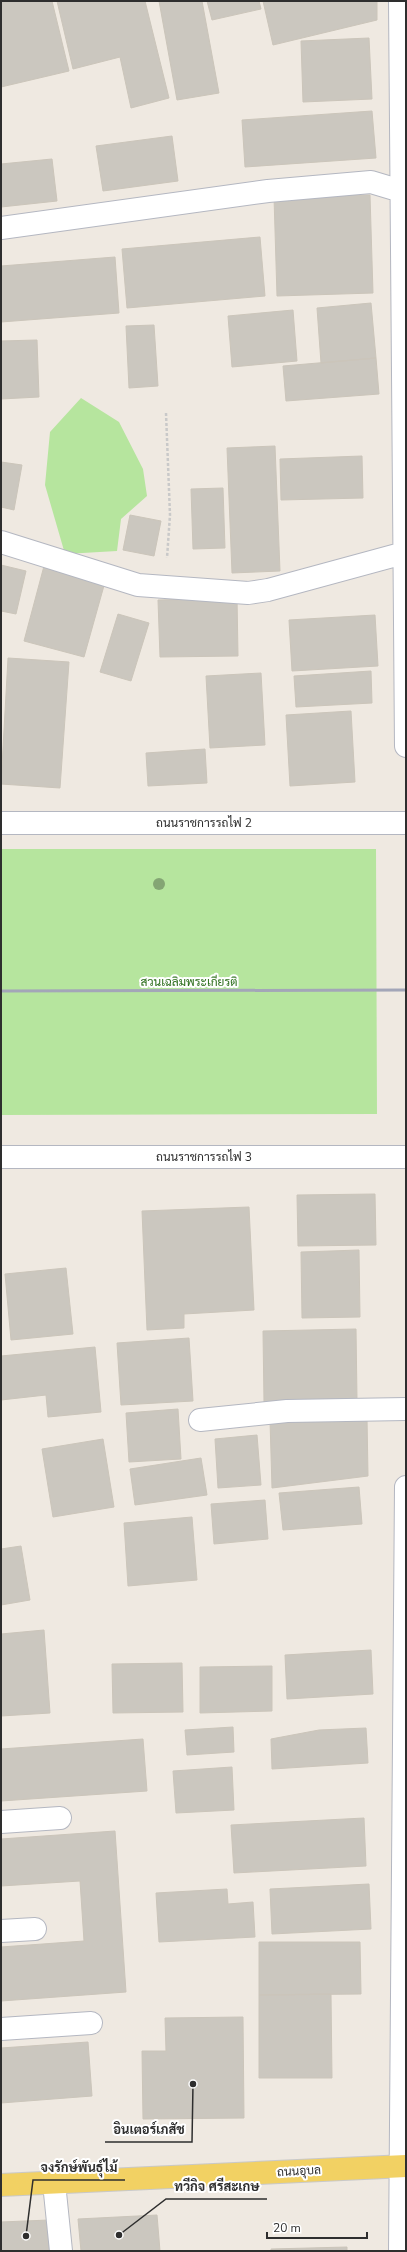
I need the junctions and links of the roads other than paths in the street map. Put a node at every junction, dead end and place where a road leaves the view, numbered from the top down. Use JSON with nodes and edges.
{"nodes":[{"id":1,"x":400,"y":1,"type":"edge"},
{"id":2,"x":404,"y":190,"type":"edge"},
{"id":3,"x":1,"y":228,"type":"edge"},
{"id":4,"x":1,"y":542,"type":"edge"},
{"id":5,"x":404,"y":553,"type":"junction"},
{"id":6,"x":406,"y":650,"type":"edge"},
{"id":7,"x":406,"y":746,"type":"edge"},
{"id":8,"x":1,"y":823,"type":"edge"},
{"id":9,"x":406,"y":823,"type":"edge"},
{"id":10,"x":406,"y":1156,"type":"edge"},
{"id":11,"x":1,"y":1157,"type":"edge"},
{"id":12,"x":406,"y":1408,"type":"edge"},
{"id":13,"x":200,"y":1420,"type":"dead end"},
{"id":14,"x":406,"y":1487,"type":"edge"},
{"id":15,"x":60,"y":1818,"type":"dead end"},
{"id":16,"x":1,"y":1822,"type":"edge"},
{"id":17,"x":35,"y":1929,"type":"dead end"},
{"id":18,"x":1,"y":1931,"type":"edge"},
{"id":19,"x":91,"y":2023,"type":"dead end"},
{"id":20,"x":1,"y":2029,"type":"edge"},
{"id":21,"x":403,"y":2167,"type":"edge"},
{"id":22,"x":54,"y":2183,"type":"junction"},
{"id":23,"x":1,"y":2185,"type":"edge"},
{"id":24,"x":62,"y":2251,"type":"edge"},
{"id":25,"x":400,"y":2251,"type":"edge"}],
"edges":[{"from":1,"to":2,"type":"street"},
{"from":2,"to":3,"type":"street"},
{"from":2,"to":5,"type":"street"},
{"from":4,"to":5,"type":"street"},
{"from":5,"to":6,"type":"street"},
{"from":6,"to":7,"type":"street"},
{"from":8,"to":9,"type":"street","name":"ถนนราชการรถไฟ 2"},
{"from":10,"to":11,"type":"street","name":"ถนนราชการรถไฟ 3"},
{"from":12,"to":13,"type":"street"},
{"from":14,"to":21,"type":"street"},
{"from":15,"to":16,"type":"street"},
{"from":17,"to":18,"type":"street"},
{"from":19,"to":20,"type":"street"},
{"from":21,"to":22,"type":"main road","name":"ถนนอุบล"},
{"from":21,"to":25,"type":"street"},
{"from":22,"to":23,"type":"main road","name":"ถนนอุบล"},
{"from":22,"to":24,"type":"street"}]}
